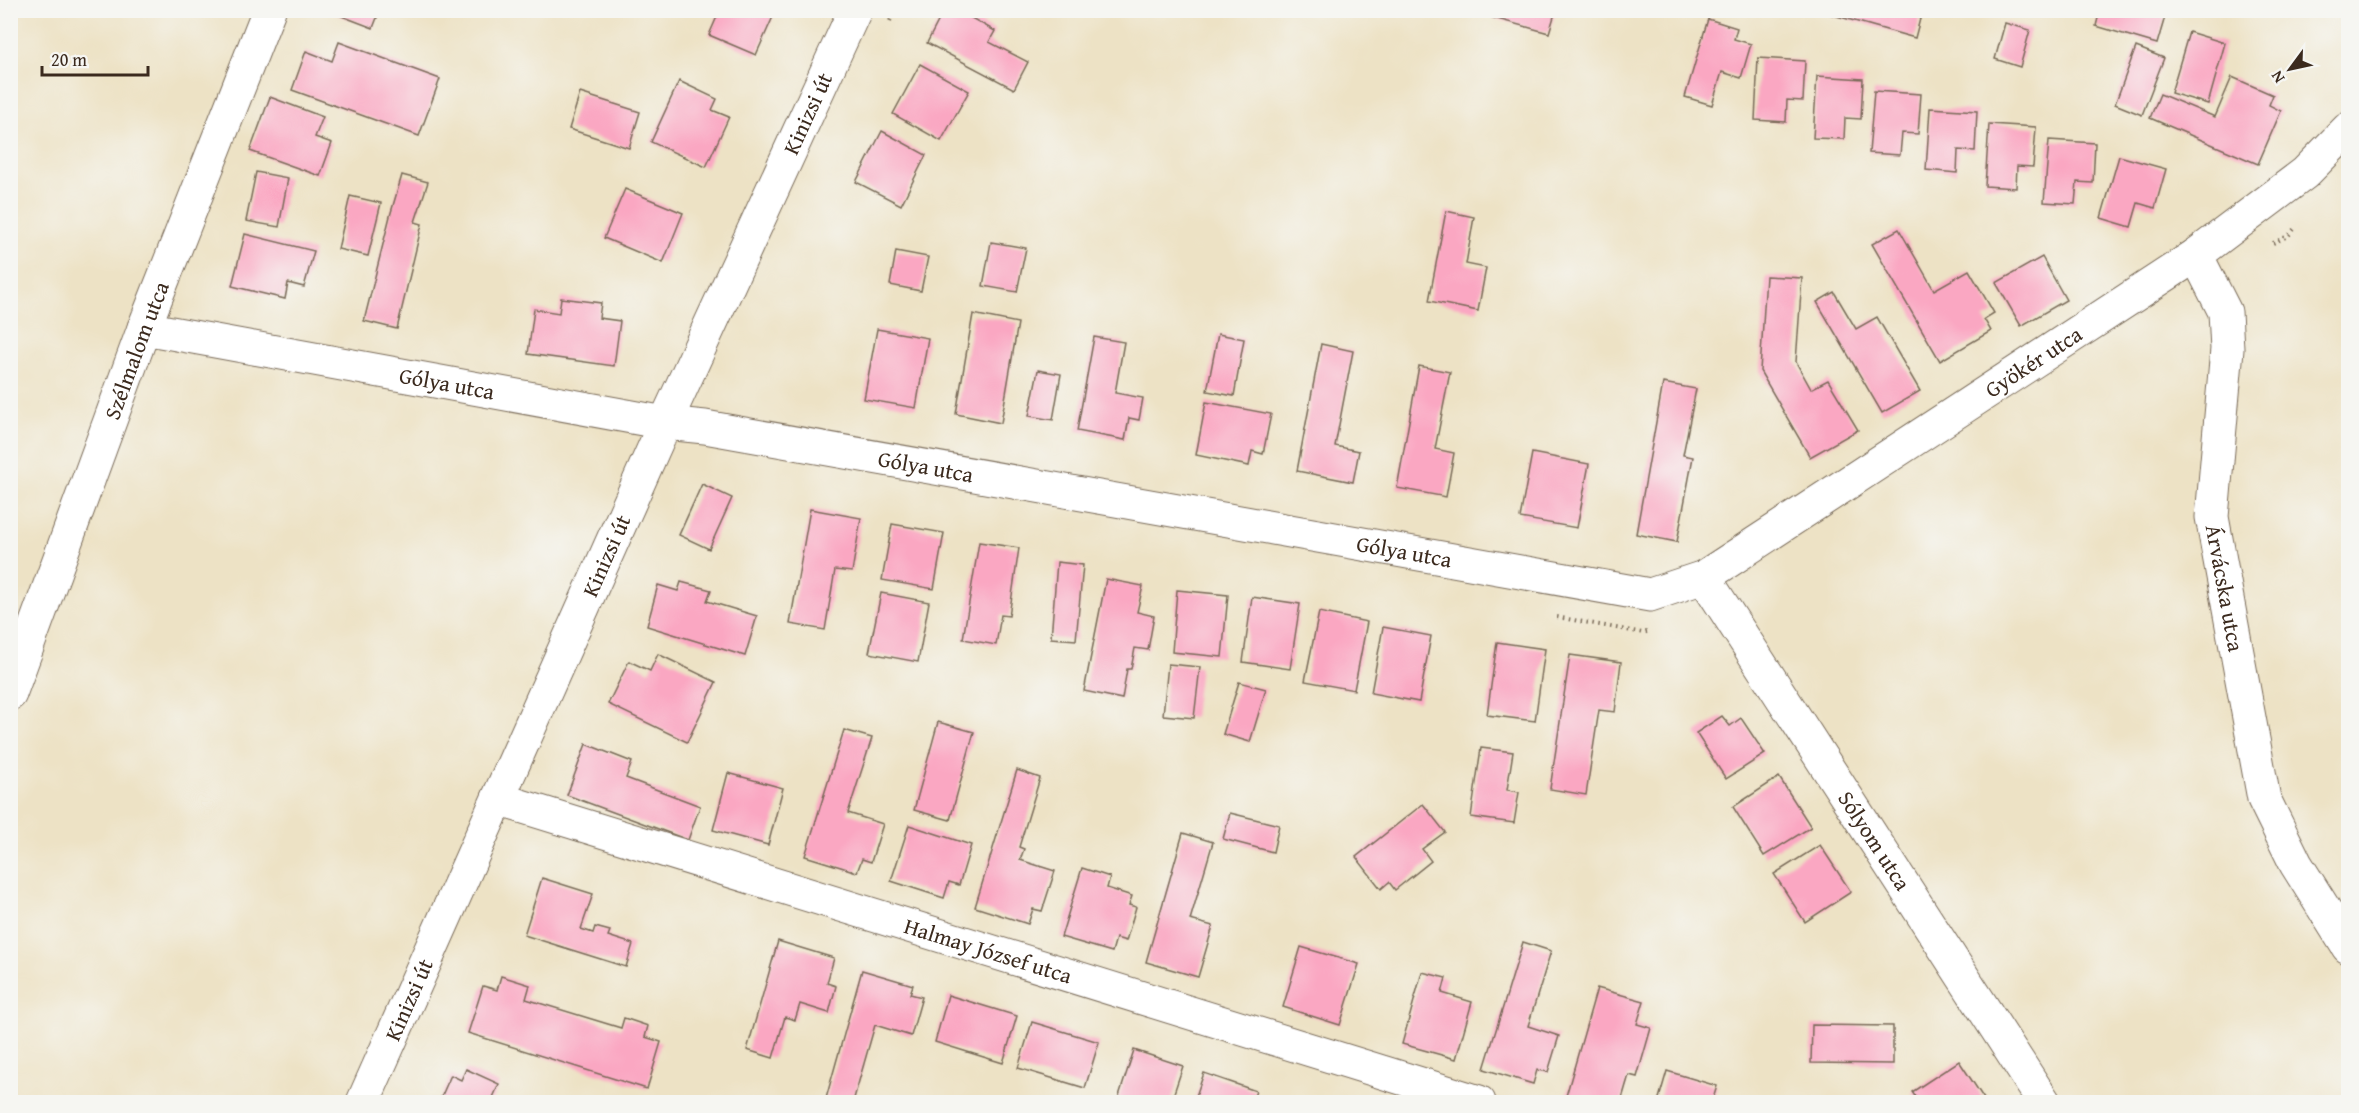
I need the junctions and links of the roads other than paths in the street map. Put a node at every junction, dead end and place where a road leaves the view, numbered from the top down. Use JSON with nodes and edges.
{"nodes":[{"id":1,"x":269,"y":10,"type":"edge"},
{"id":2,"x":855,"y":10,"type":"edge"},
{"id":3,"x":2349,"y":129,"type":"edge"},
{"id":4,"x":2196,"y":255,"type":"junction"},
{"id":5,"x":144,"y":328,"type":"junction"},
{"id":6,"x":665,"y":423,"type":"junction"},
{"id":7,"x":1704,"y":577,"type":"junction"},
{"id":8,"x":10,"y":694,"type":"edge"},
{"id":9,"x":498,"y":799,"type":"junction"},
{"id":10,"x":2338,"y":910,"type":"edge"},
{"id":11,"x":2349,"y":947,"type":"edge"},
{"id":12,"x":363,"y":1102,"type":"edge"},
{"id":13,"x":1479,"y":1102,"type":"edge"},
{"id":14,"x":2044,"y":1102,"type":"edge"}],
"edges":[{"from":1,"to":5,"type":"street","name":"Szélmalom utca"},
{"from":2,"to":6,"type":"street","name":"Kinizsi út"},
{"from":3,"to":4,"type":"street","name":"Gyökér utca"},
{"from":4,"to":7,"type":"street","name":"Gyökér utca"},
{"from":4,"to":10,"type":"street","name":"Árvácska utca"},
{"from":5,"to":6,"type":"street","name":"Gólya utca"},
{"from":5,"to":8,"type":"street","name":"Szélmalom utca"},
{"from":6,"to":7,"type":"street","name":"Gólya utca"},
{"from":6,"to":9,"type":"street","name":"Kinizsi út"},
{"from":7,"to":14,"type":"street","name":"Sólyom utca"},
{"from":9,"to":12,"type":"street","name":"Kinizsi út"},
{"from":9,"to":13,"type":"street","name":"Halmay József utca"},
{"from":10,"to":11,"type":"street","name":"Árvácska utca"}]}
